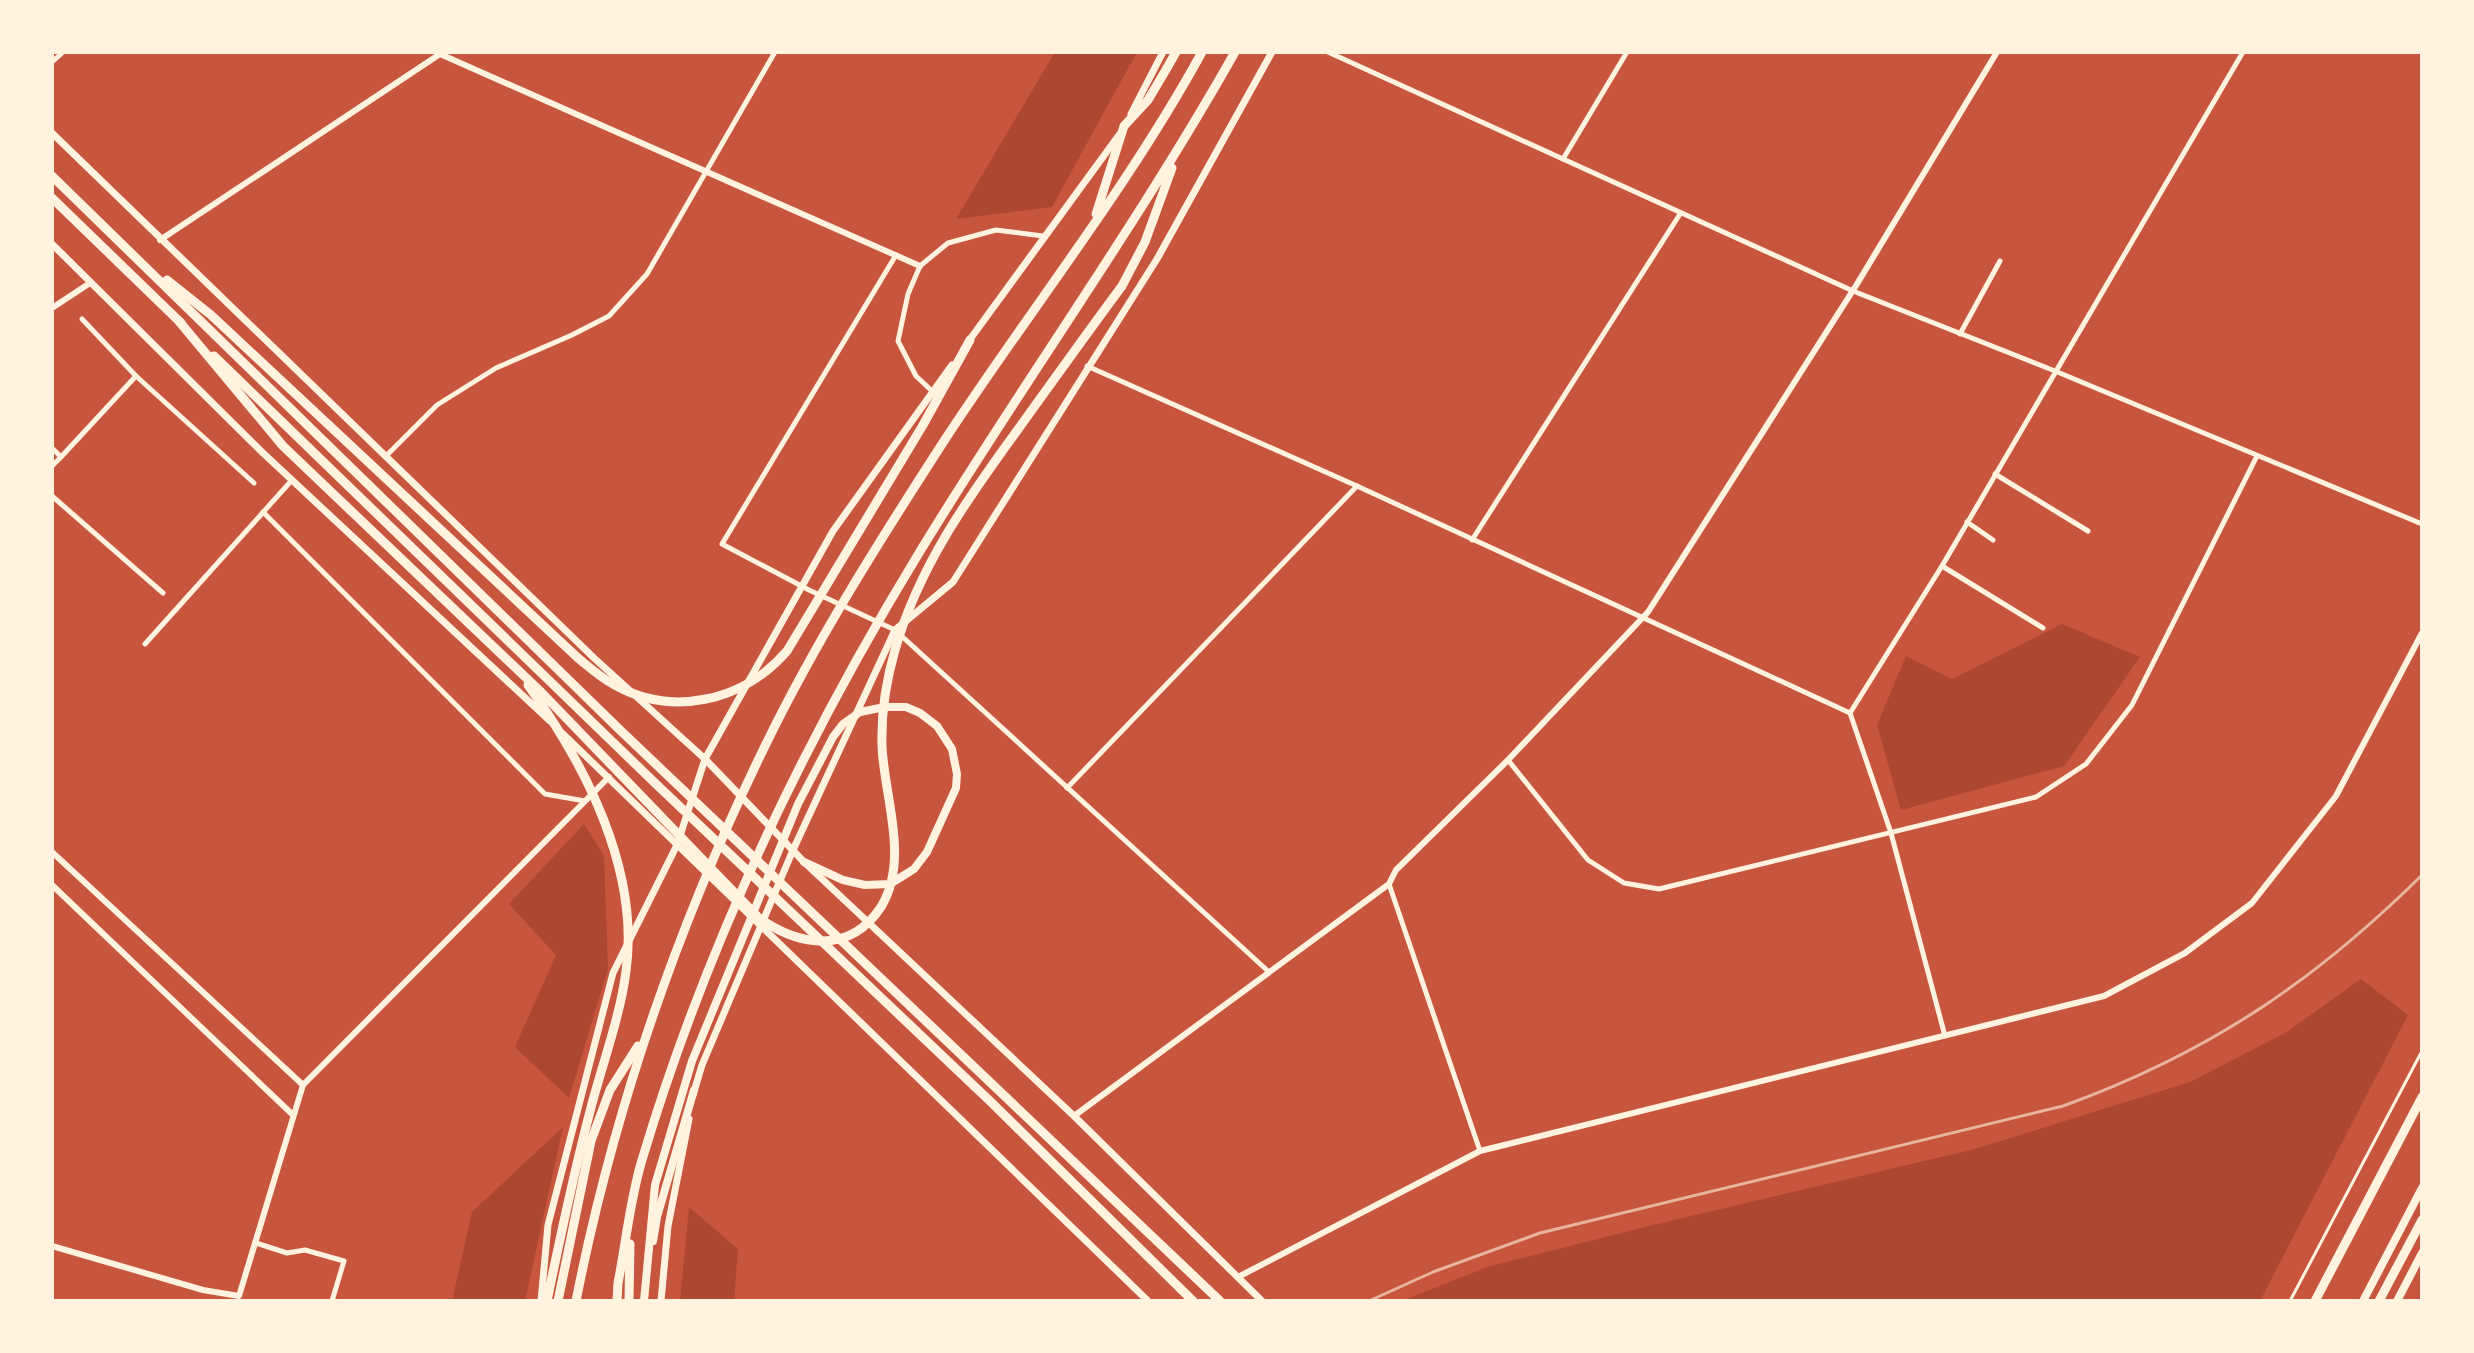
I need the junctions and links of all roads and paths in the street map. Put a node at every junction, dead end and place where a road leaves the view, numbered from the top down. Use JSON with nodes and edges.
{"nodes":[{"id":1,"x":63,"y":52,"type":"edge"},
{"id":2,"x":775,"y":52,"type":"edge"},
{"id":3,"x":1163,"y":52,"type":"edge"},
{"id":4,"x":1176,"y":52,"type":"edge"},
{"id":5,"x":1202,"y":52,"type":"edge"},
{"id":6,"x":1235,"y":52,"type":"edge"},
{"id":7,"x":1243,"y":52,"type":"edge"},
{"id":8,"x":1272,"y":52,"type":"edge"},
{"id":9,"x":1328,"y":52,"type":"edge"},
{"id":10,"x":1627,"y":52,"type":"edge"},
{"id":11,"x":1997,"y":52,"type":"edge"},
{"id":12,"x":2243,"y":52,"type":"edge"},
{"id":13,"x":440,"y":53,"type":"edge"},
{"id":14,"x":52,"y":62,"type":"edge"},
{"id":15,"x":1209,"y":98,"type":"junction"},
{"id":16,"x":1124,"y":126,"type":"junction"},
{"id":17,"x":52,"y":133,"type":"edge"},
{"id":18,"x":1178,"y":152,"type":"junction"},
{"id":19,"x":1563,"y":159,"type":"junction"},
{"id":20,"x":705,"y":171,"type":"junction"},
{"id":21,"x":52,"y":176,"type":"edge"},
{"id":22,"x":52,"y":198,"type":"edge"},
{"id":23,"x":1680,"y":214,"type":"junction"},
{"id":24,"x":1092,"y":226,"type":"junction"},
{"id":25,"x":108,"y":230,"type":"junction"},
{"id":26,"x":1043,"y":236,"type":"junction"},
{"id":27,"x":160,"y":240,"type":"junction"},
{"id":28,"x":52,"y":244,"type":"edge"},
{"id":29,"x":896,"y":255,"type":"junction"},
{"id":30,"x":2000,"y":261,"type":"dead end"},
{"id":31,"x":920,"y":266,"type":"junction"},
{"id":32,"x":90,"y":283,"type":"junction"},
{"id":33,"x":1853,"y":291,"type":"junction"},
{"id":34,"x":52,"y":308,"type":"edge"},
{"id":35,"x":82,"y":319,"type":"dead end"},
{"id":36,"x":178,"y":320,"type":"junction"},
{"id":37,"x":1960,"y":334,"type":"junction"},
{"id":38,"x":970,"y":340,"type":"junction"},
{"id":39,"x":1087,"y":366,"type":"junction"},
{"id":40,"x":2055,"y":371,"type":"junction"},
{"id":41,"x":136,"y":376,"type":"junction"},
{"id":42,"x":933,"y":392,"type":"junction"},
{"id":43,"x":52,"y":448,"type":"edge"},
{"id":44,"x":2257,"y":456,"type":"junction"},
{"id":45,"x":61,"y":457,"type":"junction"},
{"id":46,"x":385,"y":457,"type":"junction"},
{"id":47,"x":52,"y":466,"type":"edge"},
{"id":48,"x":1995,"y":474,"type":"junction"},
{"id":49,"x":292,"y":480,"type":"junction"},
{"id":50,"x":254,"y":483,"type":"dead end"},
{"id":51,"x":1357,"y":486,"type":"junction"},
{"id":52,"x":52,"y":496,"type":"edge"},
{"id":53,"x":263,"y":512,"type":"junction"},
{"id":54,"x":1967,"y":522,"type":"junction"},
{"id":55,"x":2422,"y":524,"type":"edge"},
{"id":56,"x":2088,"y":531,"type":"dead end"},
{"id":57,"x":1472,"y":540,"type":"junction"},
{"id":58,"x":1993,"y":540,"type":"dead end"},
{"id":59,"x":1942,"y":566,"type":"junction"},
{"id":60,"x":803,"y":587,"type":"junction"},
{"id":61,"x":163,"y":593,"type":"dead end"},
{"id":62,"x":1642,"y":619,"type":"junction"},
{"id":63,"x":2043,"y":628,"type":"dead end"},
{"id":64,"x":895,"y":630,"type":"junction"},
{"id":65,"x":2422,"y":633,"type":"edge"},
{"id":66,"x":145,"y":644,"type":"dead end"},
{"id":67,"x":517,"y":670,"type":"junction"},
{"id":68,"x":1850,"y":713,"type":"junction"},
{"id":69,"x":705,"y":759,"type":"junction"},
{"id":70,"x":1508,"y":760,"type":"junction"},
{"id":71,"x":609,"y":777,"type":"junction"},
{"id":72,"x":1067,"y":788,"type":"junction"},
{"id":73,"x":585,"y":801,"type":"junction"},
{"id":74,"x":1891,"y":833,"type":"junction"},
{"id":75,"x":677,"y":845,"type":"junction"},
{"id":76,"x":793,"y":850,"type":"junction"},
{"id":77,"x":52,"y":852,"type":"edge"},
{"id":78,"x":804,"y":862,"type":"junction"},
{"id":79,"x":1389,"y":884,"type":"junction"},
{"id":80,"x":52,"y":885,"type":"edge"},
{"id":81,"x":760,"y":928,"type":"junction"},
{"id":82,"x":1269,"y":972,"type":"junction"},
{"id":83,"x":648,"y":1029,"type":"junction"},
{"id":84,"x":1945,"y":1036,"type":"junction"},
{"id":85,"x":2422,"y":1051,"type":"edge"},
{"id":86,"x":303,"y":1085,"type":"junction"},
{"id":87,"x":694,"y":1090,"type":"junction"},
{"id":88,"x":2422,"y":1097,"type":"edge"},
{"id":89,"x":293,"y":1115,"type":"junction"},
{"id":90,"x":1074,"y":1116,"type":"junction"},
{"id":91,"x":1480,"y":1151,"type":"junction"},
{"id":92,"x":2422,"y":1188,"type":"edge"},
{"id":93,"x":630,"y":1219,"type":"junction"},
{"id":94,"x":2422,"y":1220,"type":"edge"},
{"id":95,"x":256,"y":1243,"type":"junction"},
{"id":96,"x":52,"y":1246,"type":"edge"},
{"id":97,"x":2422,"y":1253,"type":"edge"},
{"id":98,"x":1238,"y":1277,"type":"junction"},
{"id":99,"x":332,"y":1301,"type":"edge"},
{"id":100,"x":542,"y":1301,"type":"edge"},
{"id":101,"x":558,"y":1301,"type":"edge"},
{"id":102,"x":576,"y":1301,"type":"edge"},
{"id":103,"x":617,"y":1301,"type":"edge"},
{"id":104,"x":629,"y":1301,"type":"edge"},
{"id":105,"x":644,"y":1301,"type":"edge"},
{"id":106,"x":661,"y":1301,"type":"edge"},
{"id":107,"x":1148,"y":1301,"type":"edge"},
{"id":108,"x":1193,"y":1301,"type":"edge"},
{"id":109,"x":1220,"y":1301,"type":"edge"},
{"id":110,"x":1262,"y":1301,"type":"edge"},
{"id":111,"x":2290,"y":1301,"type":"edge"},
{"id":112,"x":2315,"y":1301,"type":"edge"},
{"id":113,"x":2363,"y":1301,"type":"edge"},
{"id":114,"x":2379,"y":1301,"type":"edge"},
{"id":115,"x":2397,"y":1301,"type":"edge"}],
"edges":[{"from":1,"to":14,"type":"street"},
{"from":2,"to":20,"type":"street"},
{"from":3,"to":16,"type":"main road"},
{"from":4,"to":16,"type":"highway"},
{"from":5,"to":24,"type":"highway"},
{"from":6,"to":15,"type":"highway"},
{"from":7,"to":15,"type":"highway"},
{"from":8,"to":39,"type":"main road"},
{"from":9,"to":19,"type":"street"},
{"from":10,"to":19,"type":"street"},
{"from":11,"to":33,"type":"street"},
{"from":12,"to":40,"type":"street"},
{"from":13,"to":20,"type":"street"},
{"from":13,"to":27,"type":"street"},
{"from":15,"to":18,"type":"highway"},
{"from":16,"to":24,"type":"highway"},
{"from":16,"to":26,"type":"main road"},
{"from":17,"to":27,"type":"main road"},
{"from":18,"to":67,"type":"highway"},
{"from":18,"to":93,"type":"highway"},
{"from":19,"to":23,"type":"street"},
{"from":20,"to":29,"type":"street"},
{"from":20,"to":46,"type":"street"},
{"from":21,"to":25,"type":"highway"},
{"from":22,"to":36,"type":"highway"},
{"from":23,"to":33,"type":"street"},
{"from":23,"to":57,"type":"street"},
{"from":24,"to":83,"type":"highway"},
{"from":25,"to":38,"type":"highway"},
{"from":25,"to":109,"type":"highway"},
{"from":26,"to":31,"type":"street"},
{"from":26,"to":38,"type":"main road"},
{"from":27,"to":46,"type":"main road"},
{"from":28,"to":32,"type":"main road"},
{"from":29,"to":31,"type":"street"},
{"from":29,"to":60,"type":"street"},
{"from":30,"to":37,"type":"street"},
{"from":31,"to":42,"type":"street"},
{"from":32,"to":34,"type":"street"},
{"from":32,"to":49,"type":"main road"},
{"from":33,"to":37,"type":"street"},
{"from":33,"to":62,"type":"street"},
{"from":35,"to":41,"type":"street"},
{"from":36,"to":67,"type":"highway"},
{"from":36,"to":108,"type":"highway"},
{"from":37,"to":40,"type":"street"},
{"from":38,"to":42,"type":"main road"},
{"from":39,"to":51,"type":"street"},
{"from":39,"to":64,"type":"main road"},
{"from":40,"to":44,"type":"street"},
{"from":40,"to":48,"type":"street"},
{"from":41,"to":45,"type":"street"},
{"from":41,"to":50,"type":"street"},
{"from":42,"to":60,"type":"main road"},
{"from":43,"to":45,"type":"street"},
{"from":44,"to":55,"type":"street"},
{"from":44,"to":74,"type":"street"},
{"from":45,"to":47,"type":"street"},
{"from":46,"to":69,"type":"main road"},
{"from":48,"to":54,"type":"street"},
{"from":48,"to":56,"type":"street"},
{"from":49,"to":53,"type":"street"},
{"from":49,"to":71,"type":"main road"},
{"from":51,"to":57,"type":"street"},
{"from":51,"to":72,"type":"street"},
{"from":52,"to":61,"type":"street"},
{"from":53,"to":66,"type":"street"},
{"from":53,"to":73,"type":"street"},
{"from":54,"to":58,"type":"street"},
{"from":54,"to":59,"type":"street"},
{"from":57,"to":62,"type":"street"},
{"from":59,"to":63,"type":"street"},
{"from":59,"to":68,"type":"street"},
{"from":60,"to":64,"type":"street"},
{"from":60,"to":69,"type":"main road"},
{"from":62,"to":68,"type":"street"},
{"from":62,"to":70,"type":"street"},
{"from":64,"to":72,"type":"street"},
{"from":64,"to":76,"type":"main road"},
{"from":65,"to":84,"type":"street"},
{"from":67,"to":100,"type":"highway"},
{"from":68,"to":74,"type":"street"},
{"from":69,"to":75,"type":"main road"},
{"from":69,"to":76,"type":"main road"},
{"from":70,"to":74,"type":"street"},
{"from":70,"to":79,"type":"street"},
{"from":71,"to":73,"type":"street"},
{"from":71,"to":75,"type":"main road"},
{"from":72,"to":82,"type":"street"},
{"from":73,"to":86,"type":"street"},
{"from":74,"to":84,"type":"street"},
{"from":75,"to":81,"type":"main road"},
{"from":75,"to":100,"type":"main road"},
{"from":76,"to":78,"type":"main road"},
{"from":76,"to":81,"type":"main road"},
{"from":77,"to":86,"type":"street"},
{"from":78,"to":90,"type":"main road"},
{"from":78,"to":105,"type":"main road"},
{"from":79,"to":82,"type":"street"},
{"from":79,"to":91,"type":"street"},
{"from":80,"to":89,"type":"street"},
{"from":81,"to":87,"type":"main road"},
{"from":81,"to":107,"type":"main road"},
{"from":82,"to":90,"type":"street"},
{"from":83,"to":101,"type":"highway"},
{"from":83,"to":102,"type":"highway"},
{"from":84,"to":91,"type":"street"},
{"from":85,"to":111,"type":"lane"},
{"from":86,"to":89,"type":"street"},
{"from":87,"to":105,"type":"main road"},
{"from":87,"to":106,"type":"main road"},
{"from":88,"to":112,"type":"highway"},
{"from":89,"to":95,"type":"street"},
{"from":90,"to":98,"type":"main road"},
{"from":91,"to":98,"type":"street"},
{"from":92,"to":113,"type":"main road"},
{"from":93,"to":103,"type":"highway"},
{"from":93,"to":104,"type":"highway"},
{"from":94,"to":114,"type":"highway"},
{"from":95,"to":96,"type":"street"},
{"from":95,"to":99,"type":"street"},
{"from":97,"to":115,"type":"main road"},
{"from":98,"to":110,"type":"main road"}]}
